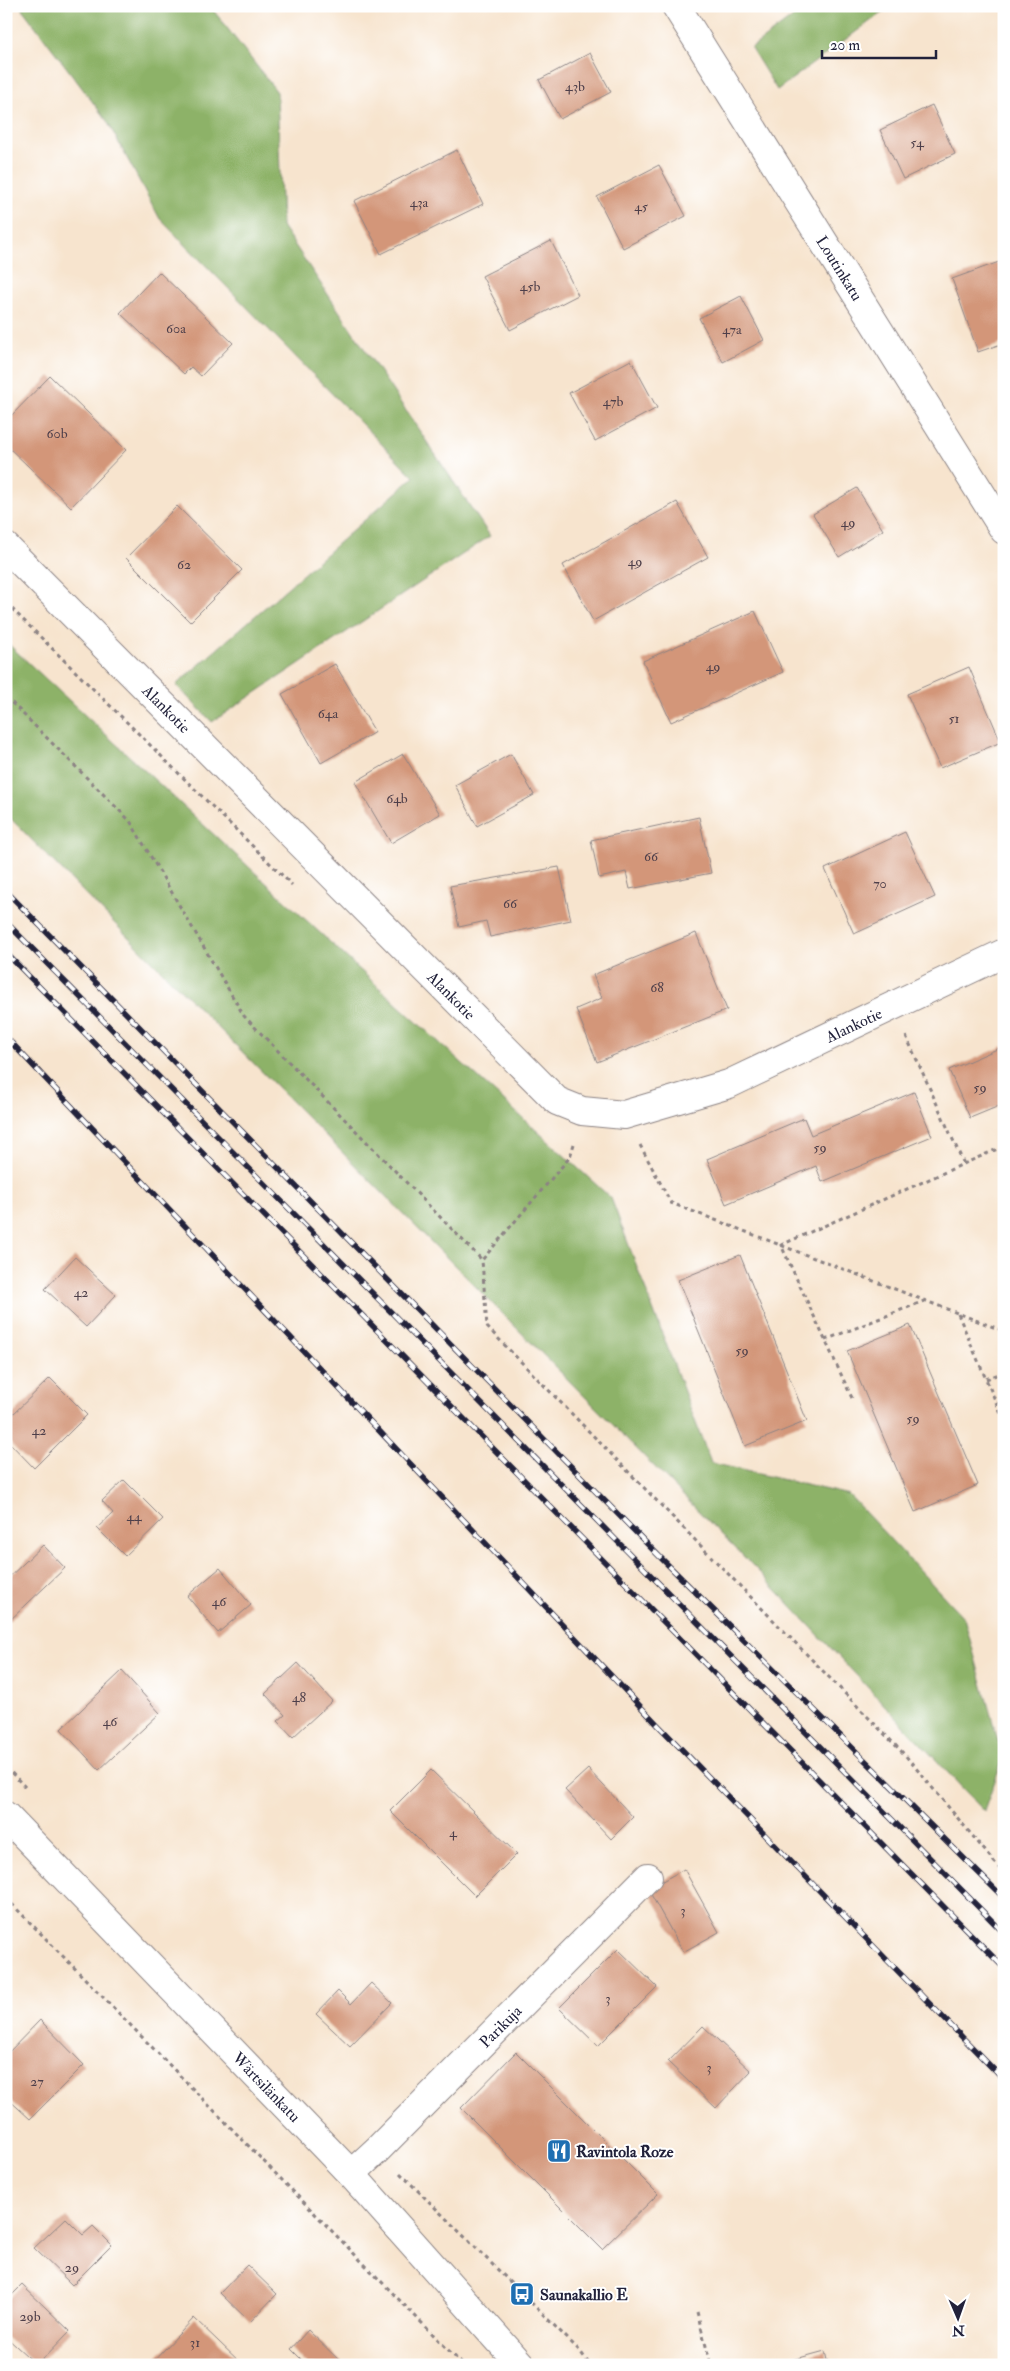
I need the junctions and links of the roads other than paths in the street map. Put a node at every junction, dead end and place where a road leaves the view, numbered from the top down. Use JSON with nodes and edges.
{"nodes":[{"id":1,"x":676,"y":6,"type":"edge"},
{"id":2,"x":1004,"y":530,"type":"edge"},
{"id":3,"x":6,"y":547,"type":"edge"},
{"id":4,"x":1004,"y":952,"type":"edge"},
{"id":5,"x":6,"y":1816,"type":"edge"},
{"id":6,"x":648,"y":1877,"type":"dead end"},
{"id":7,"x":351,"y":2174,"type":"junction"},
{"id":8,"x":521,"y":2365,"type":"edge"}],
"edges":[{"from":1,"to":2,"type":"street","name":"Loutinkatu"},
{"from":3,"to":4,"type":"street","name":"Alankotie"},
{"from":5,"to":7,"type":"street","name":"Wärtsilänkatu"},
{"from":6,"to":7,"type":"street","name":"Parikuja"},
{"from":7,"to":8,"type":"street","name":"Wärtsilänkatu"}]}
